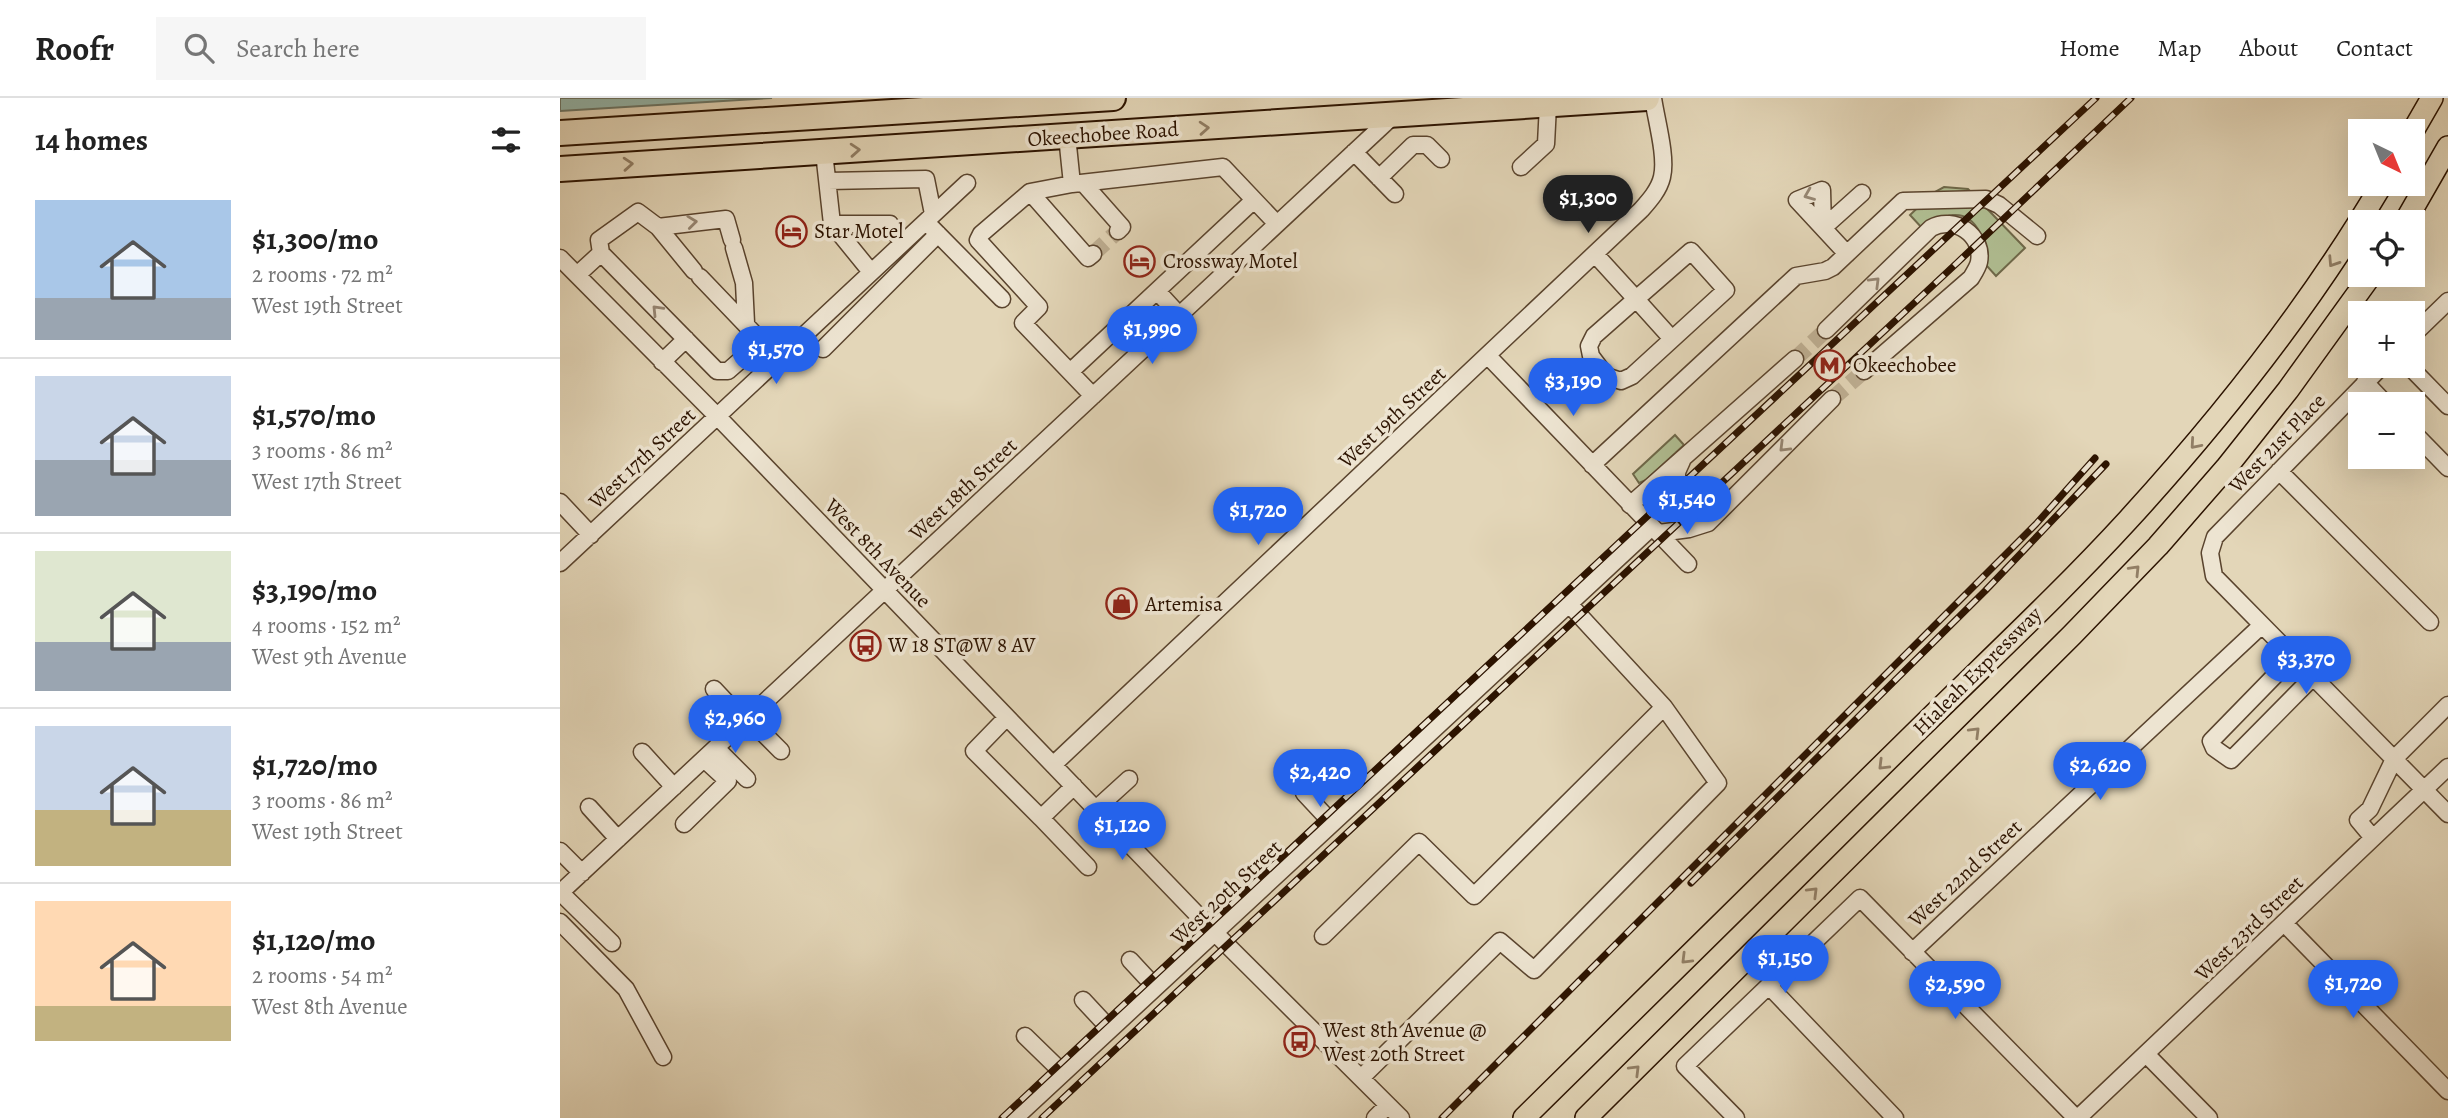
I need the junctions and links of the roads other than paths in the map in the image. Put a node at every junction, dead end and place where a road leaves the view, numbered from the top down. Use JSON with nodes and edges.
{"nodes":[{"id":1,"x":1113,"y":98,"type":"edge"},
{"id":2,"x":1647,"y":98,"type":"edge"},
{"id":3,"x":1653,"y":98,"type":"edge"},
{"id":4,"x":1549,"y":105,"type":"junction"},
{"id":5,"x":1394,"y":115,"type":"junction"},
{"id":6,"x":560,"y":134,"type":"edge"},
{"id":7,"x":1067,"y":136,"type":"junction"},
{"id":8,"x":2448,"y":147,"type":"edge"},
{"id":9,"x":824,"y":152,"type":"junction"},
{"id":10,"x":1354,"y":152,"type":"junction"},
{"id":11,"x":1441,"y":159,"type":"dead end"},
{"id":12,"x":1521,"y":167,"type":"dead end"},
{"id":13,"x":560,"y":169,"type":"edge"},
{"id":14,"x":1379,"y":178,"type":"junction"},
{"id":15,"x":828,"y":181,"type":"junction"},
{"id":16,"x":967,"y":183,"type":"dead end"},
{"id":17,"x":1078,"y":184,"type":"junction"},
{"id":18,"x":1030,"y":192,"type":"junction"},
{"id":19,"x":1862,"y":193,"type":"dead end"},
{"id":20,"x":1395,"y":194,"type":"dead end"},
{"id":21,"x":2374,"y":196,"type":"edge"},
{"id":22,"x":1254,"y":200,"type":"junction"},
{"id":23,"x":2411,"y":210,"type":"edge"},
{"id":24,"x":929,"y":218,"type":"junction"},
{"id":25,"x":832,"y":224,"type":"junction"},
{"id":26,"x":1277,"y":224,"type":"junction"},
{"id":27,"x":658,"y":227,"type":"junction"},
{"id":28,"x":1118,"y":231,"type":"dead end"},
{"id":29,"x":938,"y":234,"type":"junction"},
{"id":30,"x":2037,"y":236,"type":"dead end"},
{"id":31,"x":902,"y":243,"type":"junction"},
{"id":32,"x":601,"y":253,"type":"junction"},
{"id":33,"x":1093,"y":254,"type":"dead end"},
{"id":34,"x":1595,"y":254,"type":"junction"},
{"id":35,"x":1847,"y":254,"type":"junction"},
{"id":36,"x":560,"y":258,"type":"edge"},
{"id":37,"x":871,"y":272,"type":"junction"},
{"id":38,"x":577,"y":275,"type":"junction"},
{"id":39,"x":2362,"y":287,"type":"edge"},
{"id":40,"x":1157,"y":291,"type":"junction"},
{"id":41,"x":1002,"y":299,"type":"dead end"},
{"id":42,"x":1636,"y":299,"type":"junction"},
{"id":43,"x":2448,"y":301,"type":"edge"},
{"id":44,"x":1180,"y":315,"type":"junction"},
{"id":45,"x":746,"y":323,"type":"junction"},
{"id":46,"x":2425,"y":323,"type":"edge"},
{"id":47,"x":1826,"y":330,"type":"tunnel mouth"},
{"id":48,"x":686,"y":339,"type":"junction"},
{"id":49,"x":1672,"y":339,"type":"junction"},
{"id":50,"x":762,"y":341,"type":"junction"},
{"id":51,"x":822,"y":349,"type":"dead end"},
{"id":52,"x":1488,"y":356,"type":"junction"},
{"id":53,"x":779,"y":358,"type":"junction"},
{"id":54,"x":1795,"y":359,"type":"tunnel mouth"},
{"id":55,"x":662,"y":362,"type":"junction"},
{"id":56,"x":1864,"y":371,"type":"tunnel mouth"},
{"id":57,"x":1070,"y":372,"type":"junction"},
{"id":58,"x":2369,"y":378,"type":"edge"},
{"id":59,"x":2421,"y":378,"type":"edge"},
{"id":60,"x":2365,"y":382,"type":"junction"},
{"id":61,"x":2375,"y":392,"type":"edge"},
{"id":62,"x":1093,"y":396,"type":"junction"},
{"id":63,"x":1832,"y":399,"type":"tunnel mouth"},
{"id":64,"x":2448,"y":406,"type":"edge"},
{"id":65,"x":717,"y":416,"type":"junction"},
{"id":66,"x":2425,"y":444,"type":"edge"},
{"id":67,"x":1684,"y":455,"type":"junction"},
{"id":68,"x":1592,"y":465,"type":"junction"},
{"id":69,"x":2448,"y":468,"type":"edge"},
{"id":70,"x":2279,"y":471,"type":"junction"},
{"id":71,"x":560,"y":502,"type":"edge"},
{"id":72,"x":1630,"y":505,"type":"junction"},
{"id":73,"x":1723,"y":507,"type":"junction"},
{"id":74,"x":1655,"y":530,"type":"junction"},
{"id":75,"x":591,"y":535,"type":"junction"},
{"id":76,"x":562,"y":558,"type":"edge"},
{"id":77,"x":1688,"y":564,"type":"dead end"},
{"id":78,"x":885,"y":590,"type":"junction"},
{"id":79,"x":1569,"y":604,"type":"junction"},
{"id":80,"x":2430,"y":622,"type":"dead end"},
{"id":81,"x":2262,"y":625,"type":"junction"},
{"id":82,"x":2293,"y":657,"type":"junction"},
{"id":83,"x":2313,"y":677,"type":"junction"},
{"id":84,"x":714,"y":688,"type":"dead end"},
{"id":85,"x":2448,"y":705,"type":"edge"},
{"id":86,"x":1664,"y":707,"type":"junction"},
{"id":87,"x":1007,"y":717,"type":"junction"},
{"id":88,"x":746,"y":720,"type":"junction"},
{"id":89,"x":781,"y":751,"type":"dead end"},
{"id":90,"x":642,"y":752,"type":"dead end"},
{"id":91,"x":710,"y":753,"type":"junction"},
{"id":92,"x":2394,"y":759,"type":"junction"},
{"id":93,"x":1053,"y":765,"type":"junction"},
{"id":94,"x":2448,"y":767,"type":"edge"},
{"id":95,"x":747,"y":779,"type":"dead end"},
{"id":96,"x":1129,"y":779,"type":"dead end"},
{"id":97,"x":1074,"y":786,"type":"junction"},
{"id":98,"x":674,"y":787,"type":"junction"},
{"id":99,"x":2424,"y":789,"type":"junction"},
{"id":100,"x":1304,"y":793,"type":"dead end"},
{"id":101,"x":589,"y":807,"type":"dead end"},
{"id":102,"x":1096,"y":809,"type":"junction"},
{"id":103,"x":2448,"y":814,"type":"edge"},
{"id":104,"x":1041,"y":818,"type":"junction"},
{"id":105,"x":1332,"y":823,"type":"junction"},
{"id":106,"x":684,"y":824,"type":"dead end"},
{"id":107,"x":2373,"y":838,"type":"junction"},
{"id":108,"x":618,"y":839,"type":"junction"},
{"id":109,"x":560,"y":851,"type":"edge"},
{"id":110,"x":1088,"y":867,"type":"dead end"},
{"id":111,"x":582,"y":873,"type":"junction"},
{"id":112,"x":560,"y":893,"type":"edge"},
{"id":113,"x":560,"y":922,"type":"edge"},
{"id":114,"x":2284,"y":923,"type":"junction"},
{"id":115,"x":1214,"y":932,"type":"junction"},
{"id":116,"x":1323,"y":936,"type":"dead end"},
{"id":117,"x":611,"y":943,"type":"dead end"},
{"id":118,"x":1912,"y":951,"type":"junction"},
{"id":119,"x":1130,"y":960,"type":"dead end"},
{"id":120,"x":1156,"y":986,"type":"junction"},
{"id":121,"x":1769,"y":986,"type":"junction"},
{"id":122,"x":1083,"y":1000,"type":"dead end"},
{"id":123,"x":1110,"y":1029,"type":"junction"},
{"id":124,"x":1025,"y":1036,"type":"dead end"},
{"id":125,"x":2146,"y":1054,"type":"junction"},
{"id":126,"x":663,"y":1057,"type":"dead end"},
{"id":127,"x":1063,"y":1073,"type":"junction"},
{"id":128,"x":1361,"y":1078,"type":"junction"},
{"id":129,"x":2448,"y":1091,"type":"edge"},
{"id":130,"x":1388,"y":1105,"type":"junction"},
{"id":131,"x":1015,"y":1118,"type":"edge"},
{"id":132,"x":1375,"y":1118,"type":"edge"},
{"id":133,"x":1401,"y":1118,"type":"edge"},
{"id":134,"x":1524,"y":1118,"type":"edge"},
{"id":135,"x":1586,"y":1118,"type":"edge"},
{"id":136,"x":1736,"y":1118,"type":"edge"},
{"id":137,"x":1895,"y":1118,"type":"edge"},
{"id":138,"x":2077,"y":1118,"type":"edge"},
{"id":139,"x":2209,"y":1118,"type":"edge"}],
"edges":[{"from":1,"to":6,"type":"highway","name":"Okeechobee Road"},
{"from":2,"to":4,"type":"highway","name":"Okeechobee Road"},
{"from":3,"to":34,"type":"street","name":"West 19th Street"},
{"from":4,"to":5,"type":"highway","name":"Okeechobee Road"},
{"from":4,"to":12,"type":"street"},
{"from":7,"to":5,"type":"highway","name":"Okeechobee Road","one_way":true},
{"from":5,"to":10,"type":"street","name":"West 18th Street"},
{"from":9,"to":7,"type":"highway","name":"Okeechobee Road","one_way":true},
{"from":7,"to":17,"type":"street"},
{"from":8,"to":23,"type":"main road"},
{"from":13,"to":9,"type":"highway","name":"Okeechobee Road","one_way":true},
{"from":9,"to":15,"type":"street"},
{"from":10,"to":14,"type":"street"},
{"from":10,"to":26,"type":"street","name":"West 18th Street"},
{"from":11,"to":14,"type":"street"},
{"from":14,"to":20,"type":"street"},
{"from":15,"to":24,"type":"street"},
{"from":15,"to":25,"type":"street"},
{"from":16,"to":24,"type":"street","name":"West 17th Street"},
{"from":17,"to":18,"type":"street"},
{"from":17,"to":22,"type":"street"},
{"from":17,"to":28,"type":"street"},
{"from":18,"to":33,"type":"street"},
{"from":18,"to":57,"type":"street"},
{"from":19,"to":35,"type":"street"},
{"from":21,"to":134,"type":"main road","name":"Hialeah Expressway","one_way":true},
{"from":22,"to":26,"type":"street"},
{"from":22,"to":40,"type":"street"},
{"from":24,"to":29,"type":"street"},
{"from":24,"to":31,"type":"street","name":"West 17th Street"},
{"from":25,"to":31,"type":"street"},
{"from":25,"to":37,"type":"street"},
{"from":26,"to":44,"type":"street","name":"West 18th Street"},
{"from":27,"to":32,"type":"street"},
{"from":27,"to":45,"type":"street"},
{"from":27,"to":45,"type":"street","one_way":true},
{"from":29,"to":41,"type":"street"},
{"from":29,"to":51,"type":"street"},
{"from":30,"to":35,"type":"street"},
{"from":31,"to":37,"type":"street","name":"West 17th Street"},
{"from":32,"to":38,"type":"street"},
{"from":48,"to":32,"type":"street","one_way":true},
{"from":34,"to":42,"type":"street"},
{"from":34,"to":52,"type":"street","name":"West 19th Street"},
{"from":35,"to":68,"type":"street"},
{"from":36,"to":38,"type":"street","name":"West 8th Avenue"},
{"from":37,"to":53,"type":"street","name":"West 17th Street"},
{"from":38,"to":55,"type":"street","name":"West 8th Avenue"},
{"from":135,"to":39,"type":"main road","name":"Hialeah Expressway","one_way":true},
{"from":40,"to":44,"type":"street"},
{"from":40,"to":57,"type":"street"},
{"from":42,"to":49,"type":"street"},
{"from":42,"to":49,"type":"street"},
{"from":42,"to":49,"type":"street"},
{"from":43,"to":46,"type":"street"},
{"from":44,"to":62,"type":"street","name":"West 18th Street"},
{"from":45,"to":50,"type":"street"},
{"from":47,"to":56,"type":"street","one_way":true},
{"from":48,"to":50,"type":"street"},
{"from":48,"to":55,"type":"street"},
{"from":50,"to":53,"type":"street"},
{"from":52,"to":68,"type":"street"},
{"from":52,"to":93,"type":"street","name":"West 19th Street"},
{"from":53,"to":65,"type":"street","name":"West 17th Street"},
{"from":54,"to":67,"type":"street"},
{"from":55,"to":65,"type":"street","name":"West 8th Avenue"},
{"from":57,"to":62,"type":"street"},
{"from":58,"to":60,"type":"street","name":"West 21st Place"},
{"from":59,"to":64,"type":"street"},
{"from":60,"to":61,"type":"street"},
{"from":60,"to":70,"type":"street","name":"West 21st Place"},
{"from":62,"to":78,"type":"street","name":"West 18th Street"},
{"from":63,"to":73,"type":"street","one_way":true},
{"from":65,"to":75,"type":"street","name":"West 17th Street"},
{"from":65,"to":78,"type":"street","name":"West 8th Avenue"},
{"from":66,"to":69,"type":"street"},
{"from":67,"to":72,"type":"street"},
{"from":67,"to":73,"type":"street"},
{"from":68,"to":72,"type":"street"},
{"from":70,"to":80,"type":"street"},
{"from":70,"to":81,"type":"street","name":"West 21st Place"},
{"from":71,"to":75,"type":"street"},
{"from":72,"to":74,"type":"street"},
{"from":73,"to":74,"type":"street"},
{"from":74,"to":77,"type":"street"},
{"from":74,"to":79,"type":"street","name":"West 20th Street"},
{"from":75,"to":76,"type":"street","name":"West 17th Street"},
{"from":78,"to":87,"type":"street","name":"West 8th Avenue"},
{"from":78,"to":88,"type":"street","name":"West 18th Street"},
{"from":79,"to":86,"type":"street"},
{"from":79,"to":105,"type":"street","name":"West 20th Street"},
{"from":81,"to":82,"type":"street"},
{"from":81,"to":118,"type":"street","name":"West 22nd Street"},
{"from":82,"to":83,"type":"street"},
{"from":82,"to":83,"type":"street"},
{"from":83,"to":92,"type":"street"},
{"from":84,"to":88,"type":"street"},
{"from":85,"to":92,"type":"street"},
{"from":86,"to":116,"type":"street"},
{"from":86,"to":128,"type":"street"},
{"from":87,"to":93,"type":"street","name":"West 8th Avenue"},
{"from":87,"to":104,"type":"street"},
{"from":88,"to":89,"type":"street"},
{"from":88,"to":91,"type":"street","name":"West 18th Street"},
{"from":90,"to":98,"type":"street"},
{"from":91,"to":95,"type":"street"},
{"from":91,"to":98,"type":"street","name":"West 18th Street"},
{"from":91,"to":106,"type":"street"},
{"from":92,"to":99,"type":"street"},
{"from":92,"to":107,"type":"street"},
{"from":93,"to":97,"type":"street","name":"West 8th Avenue"},
{"from":94,"to":99,"type":"street","name":"West 23rd Street"},
{"from":96,"to":102,"type":"street"},
{"from":97,"to":102,"type":"street","name":"West 8th Avenue"},
{"from":97,"to":104,"type":"street"},
{"from":98,"to":108,"type":"street","name":"West 18th Street"},
{"from":99,"to":103,"type":"street"},
{"from":99,"to":107,"type":"street","name":"West 23rd Street"},
{"from":100,"to":105,"type":"street"},
{"from":101,"to":108,"type":"street"},
{"from":102,"to":115,"type":"street","name":"West 8th Avenue"},
{"from":104,"to":110,"type":"street"},
{"from":105,"to":115,"type":"street","name":"West 20th Street"},
{"from":107,"to":114,"type":"street","name":"West 23rd Street"},
{"from":108,"to":111,"type":"street","name":"West 18th Street"},
{"from":109,"to":111,"type":"street"},
{"from":111,"to":112,"type":"street","name":"West 18th Street"},
{"from":112,"to":117,"type":"street"},
{"from":113,"to":126,"type":"street"},
{"from":114,"to":125,"type":"street","name":"West 23rd Street"},
{"from":114,"to":129,"type":"street"},
{"from":115,"to":120,"type":"street","name":"West 20th Street"},
{"from":115,"to":128,"type":"street","name":"West 8th Avenue"},
{"from":118,"to":121,"type":"street"},
{"from":118,"to":138,"type":"street"},
{"from":119,"to":120,"type":"street"},
{"from":120,"to":123,"type":"street","name":"West 20th Street"},
{"from":121,"to":136,"type":"street"},
{"from":121,"to":137,"type":"street"},
{"from":122,"to":123,"type":"street"},
{"from":123,"to":127,"type":"street","name":"West 20th Street"},
{"from":124,"to":127,"type":"street"},
{"from":125,"to":138,"type":"street","name":"West 23rd Street"},
{"from":125,"to":139,"type":"street"},
{"from":127,"to":131,"type":"street","name":"West 20th Street"},
{"from":128,"to":130,"type":"street","name":"West 8th Avenue"},
{"from":130,"to":132,"type":"street"},
{"from":130,"to":133,"type":"street","name":"West 8th Avenue"}]}
